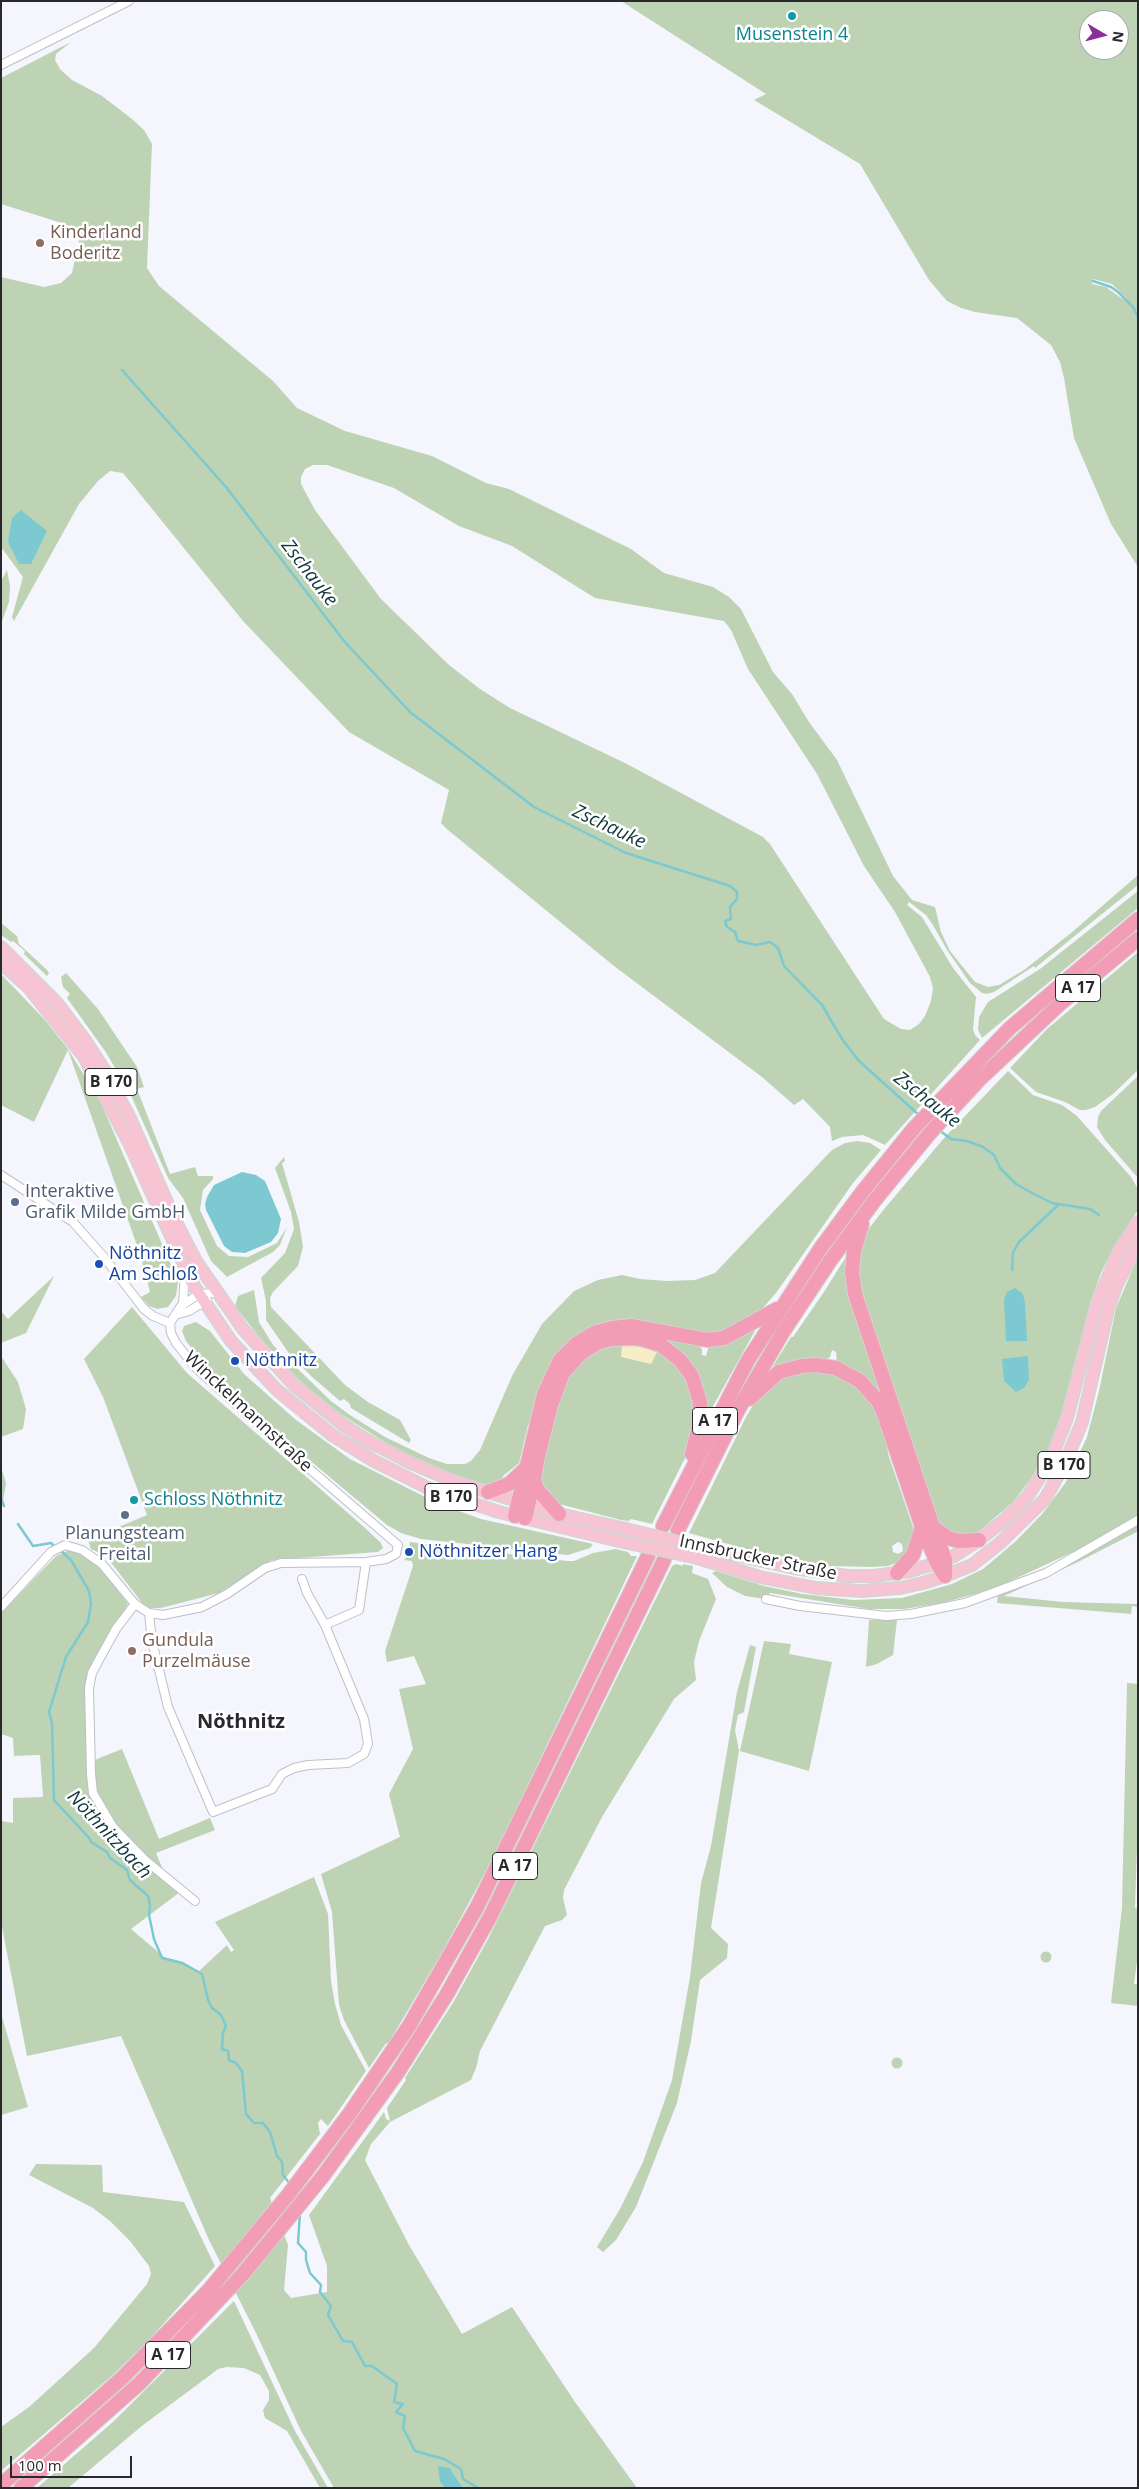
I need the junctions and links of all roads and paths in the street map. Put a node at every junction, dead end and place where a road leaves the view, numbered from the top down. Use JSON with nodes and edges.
{"nodes":[{"id":1,"x":129,"y":1,"type":"edge"},
{"id":2,"x":1,"y":65,"type":"edge"},
{"id":3,"x":1138,"y":919,"type":"edge"},
{"id":4,"x":1138,"y":939,"type":"edge"},
{"id":5,"x":1,"y":947,"type":"edge"},
{"id":6,"x":1,"y":963,"type":"edge"},
{"id":7,"x":1,"y":1175,"type":"edge"},
{"id":8,"x":865,"y":1214,"type":"junction"},
{"id":9,"x":1138,"y":1222,"type":"edge"},
{"id":10,"x":1138,"y":1244,"type":"edge"},
{"id":11,"x":185,"y":1269,"type":"junction"},
{"id":12,"x":217,"y":1293,"type":"junction"},
{"id":13,"x":201,"y":1298,"type":"junction"},
{"id":14,"x":183,"y":1304,"type":"junction"},
{"id":15,"x":780,"y":1308,"type":"junction"},
{"id":16,"x":175,"y":1315,"type":"junction"},
{"id":17,"x":170,"y":1323,"type":"junction"},
{"id":18,"x":738,"y":1410,"type":"junction"},
{"id":19,"x":530,"y":1473,"type":"junction"},
{"id":20,"x":684,"y":1483,"type":"junction"},
{"id":21,"x":495,"y":1494,"type":"junction"},
{"id":22,"x":523,"y":1502,"type":"junction"},
{"id":23,"x":559,"y":1514,"type":"junction"},
{"id":24,"x":520,"y":1517,"type":"junction"},
{"id":25,"x":1138,"y":1520,"type":"edge"},
{"id":26,"x":663,"y":1526,"type":"dead end"},
{"id":27,"x":928,"y":1527,"type":"junction"},
{"id":28,"x":678,"y":1530,"type":"dead end"},
{"id":29,"x":979,"y":1540,"type":"junction"},
{"id":30,"x":700,"y":1553,"type":"junction"},
{"id":31,"x":648,"y":1556,"type":"dead end"},
{"id":32,"x":664,"y":1560,"type":"dead end"},
{"id":33,"x":366,"y":1562,"type":"junction"},
{"id":34,"x":941,"y":1562,"type":"junction"},
{"id":35,"x":897,"y":1573,"type":"junction"},
{"id":36,"x":945,"y":1576,"type":"junction"},
{"id":37,"x":302,"y":1579,"type":"dead end"},
{"id":38,"x":766,"y":1599,"type":"dead end"},
{"id":39,"x":134,"y":1604,"type":"junction"},
{"id":40,"x":1,"y":1607,"type":"edge"},
{"id":41,"x":149,"y":1613,"type":"junction"},
{"id":42,"x":325,"y":1625,"type":"junction"},
{"id":43,"x":195,"y":1901,"type":"dead end"},
{"id":44,"x":1,"y":2485,"type":"edge"},
{"id":45,"x":21,"y":2488,"type":"edge"}],
"edges":[{"from":1,"to":2,"type":"street"},
{"from":3,"to":15,"type":"highway","number":"A 17"},
{"from":4,"to":8,"type":"highway","number":"A 17"},
{"from":5,"to":12,"type":"main road","number":"B 170"},
{"from":6,"to":11,"type":"main road","number":"B 170"},
{"from":7,"to":17,"type":"street"},
{"from":8,"to":18,"type":"highway","number":"A 17"},
{"from":8,"to":27,"type":"highway"},
{"from":9,"to":29,"type":"main road","name":"Innsbrucker Straße","number":"B 170"},
{"from":10,"to":36,"type":"main road","name":"Innsbrucker Straße","number":"B 170"},
{"from":11,"to":13,"type":"main road","number":"B 170"},
{"from":11,"to":14,"type":"street"},
{"from":12,"to":13,"type":"street"},
{"from":12,"to":21,"type":"main road","number":"B 170"},
{"from":13,"to":14,"type":"street"},
{"from":13,"to":16,"type":"street"},
{"from":13,"to":24,"type":"main road","number":"B 170"},
{"from":14,"to":16,"type":"street"},
{"from":15,"to":19,"type":"highway"},
{"from":15,"to":20,"type":"highway","number":"A 17"},
{"from":16,"to":17,"type":"street"},
{"from":17,"to":33,"type":"street","name":"Winckelmannstraße"},
{"from":18,"to":27,"type":"highway"},
{"from":18,"to":28,"type":"highway","number":"A 17"},
{"from":19,"to":20,"type":"highway"},
{"from":19,"to":21,"type":"highway"},
{"from":19,"to":22,"type":"highway"},
{"from":19,"to":23,"type":"highway"},
{"from":20,"to":26,"type":"highway","number":"A 17"},
{"from":21,"to":22,"type":"main road","name":"Innsbrucker Straße","number":"B 170"},
{"from":22,"to":23,"type":"main road","name":"Innsbrucker Straße","number":"B 170"},
{"from":22,"to":24,"type":"highway"},
{"from":23,"to":30,"type":"main road","name":"Innsbrucker Straße","number":"B 170","bridge":true},
{"from":24,"to":30,"type":"main road","name":"Innsbrucker Straße","number":"B 170","bridge":true},
{"from":25,"to":38,"type":"street"},
{"from":27,"to":29,"type":"highway"},
{"from":27,"to":34,"type":"highway"},
{"from":27,"to":35,"type":"highway"},
{"from":29,"to":34,"type":"main road","name":"Innsbrucker Straße","number":"B 170"},
{"from":30,"to":35,"type":"main road","name":"Innsbrucker Straße","number":"B 170"},
{"from":30,"to":36,"type":"main road","name":"Innsbrucker Straße","number":"B 170"},
{"from":31,"to":44,"type":"highway","number":"A 17"},
{"from":32,"to":45,"type":"highway","number":"A 17"},
{"from":33,"to":41,"type":"street"},
{"from":33,"to":42,"type":"street"},
{"from":34,"to":35,"type":"main road","name":"Innsbrucker Straße","number":"B 170"},
{"from":34,"to":36,"type":"highway"},
{"from":37,"to":42,"type":"street"},
{"from":39,"to":40,"type":"street"},
{"from":39,"to":41,"type":"street"},
{"from":39,"to":43,"type":"street"},
{"from":41,"to":42,"type":"street"}]}
